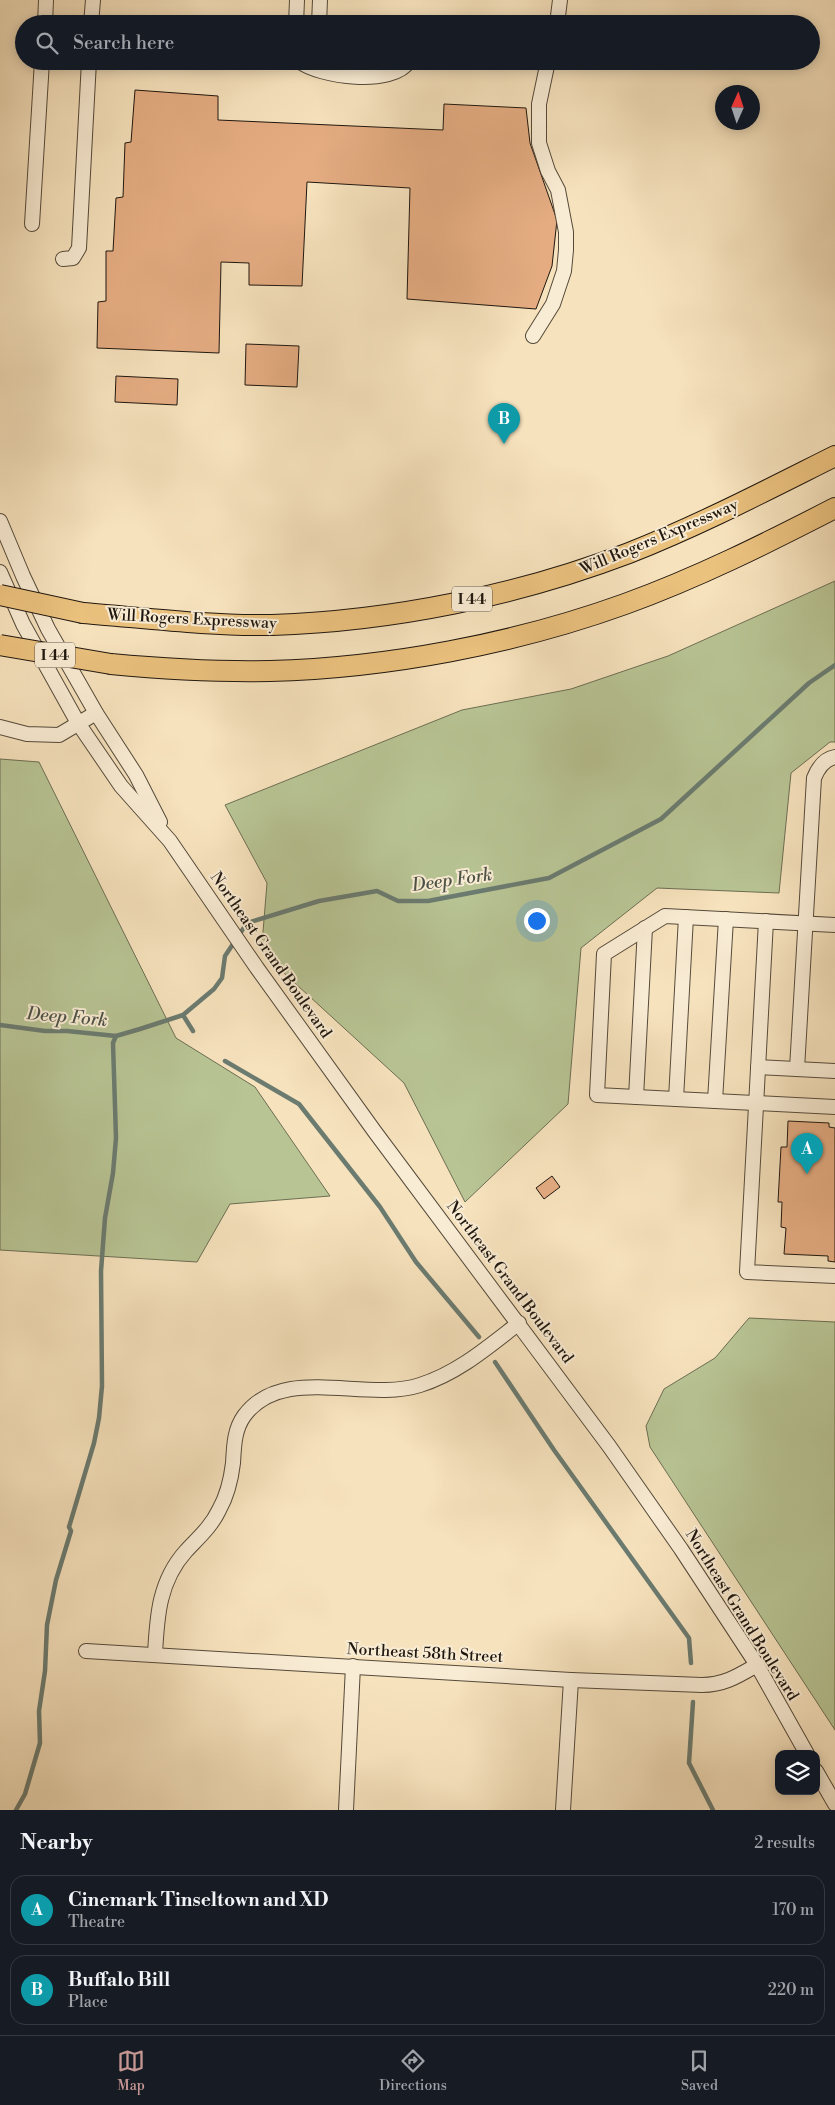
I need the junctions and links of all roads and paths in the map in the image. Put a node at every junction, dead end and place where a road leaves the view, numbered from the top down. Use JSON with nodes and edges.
{"nodes":[{"id":1,"x":46,"y":0,"type":"edge"},
{"id":2,"x":93,"y":0,"type":"edge"},
{"id":3,"x":297,"y":0,"type":"edge"},
{"id":4,"x":320,"y":0,"type":"edge"},
{"id":5,"x":560,"y":0,"type":"edge"},
{"id":6,"x":45,"y":15,"type":"edge"},
{"id":7,"x":92,"y":15,"type":"edge"},
{"id":8,"x":296,"y":15,"type":"edge"},
{"id":9,"x":319,"y":15,"type":"edge"},
{"id":10,"x":558,"y":15,"type":"edge"},
{"id":11,"x":41,"y":70,"type":"edge"},
{"id":12,"x":89,"y":70,"type":"edge"},
{"id":13,"x":314,"y":70,"type":"edge"},
{"id":14,"x":399,"y":70,"type":"edge"},
{"id":15,"x":546,"y":70,"type":"edge"},
{"id":16,"x":32,"y":224,"type":"dead end"},
{"id":17,"x":63,"y":259,"type":"dead end"},
{"id":18,"x":534,"y":336,"type":"dead end"},
{"id":19,"x":835,"y":456,"type":"edge"},
{"id":20,"x":835,"y":508,"type":"edge"},
{"id":21,"x":0,"y":521,"type":"edge"},
{"id":22,"x":0,"y":572,"type":"edge"},
{"id":23,"x":0,"y":595,"type":"edge"},
{"id":24,"x":0,"y":645,"type":"edge"},
{"id":25,"x":96,"y":713,"type":"junction"},
{"id":26,"x":78,"y":724,"type":"junction"},
{"id":27,"x":0,"y":727,"type":"edge"},
{"id":28,"x":835,"y":757,"type":"edge"},
{"id":29,"x":170,"y":841,"type":"junction"},
{"id":30,"x":686,"y":917,"type":"junction"},
{"id":31,"x":726,"y":919,"type":"junction"},
{"id":32,"x":766,"y":921,"type":"junction"},
{"id":33,"x":806,"y":924,"type":"junction"},
{"id":34,"x":835,"y":925,"type":"edge"},
{"id":35,"x":645,"y":928,"type":"junction"},
{"id":36,"x":758,"y":1067,"type":"junction"},
{"id":37,"x":797,"y":1069,"type":"junction"},
{"id":38,"x":835,"y":1071,"type":"edge"},
{"id":39,"x":636,"y":1097,"type":"junction"},
{"id":40,"x":676,"y":1099,"type":"junction"},
{"id":41,"x":715,"y":1101,"type":"junction"},
{"id":42,"x":756,"y":1103,"type":"junction"},
{"id":43,"x":835,"y":1107,"type":"edge"},
{"id":44,"x":835,"y":1276,"type":"edge"},
{"id":45,"x":519,"y":1323,"type":"junction"},
{"id":46,"x":86,"y":1650,"type":"dead end"},
{"id":47,"x":155,"y":1654,"type":"junction"},
{"id":48,"x":756,"y":1665,"type":"junction"},
{"id":49,"x":354,"y":1666,"type":"junction"},
{"id":50,"x":571,"y":1680,"type":"junction"},
{"id":51,"x":804,"y":1750,"type":"edge"},
{"id":52,"x":820,"y":1778,"type":"edge"},
{"id":53,"x":835,"y":1804,"type":"edge"},
{"id":54,"x":346,"y":1810,"type":"edge"},
{"id":55,"x":563,"y":1810,"type":"edge"}],
"edges":[{"from":1,"to":6,"type":"street"},
{"from":2,"to":7,"type":"street"},
{"from":3,"to":8,"type":"street"},
{"from":4,"to":9,"type":"street"},
{"from":5,"to":10,"type":"street"},
{"from":11,"to":16,"type":"street"},
{"from":12,"to":17,"type":"street"},
{"from":13,"to":14,"type":"street"},
{"from":15,"to":18,"type":"street"},
{"from":19,"to":23,"type":"highway","name":"Will Rogers Expressway","number":"I 44","bridge":true},
{"from":20,"to":24,"type":"highway","number":"I 44","bridge":true},
{"from":21,"to":25,"type":"street","name":"Northeast Grand Boulevard"},
{"from":22,"to":26,"type":"street","name":"Northeast Grand Boulevard"},
{"from":25,"to":26,"type":"street"},
{"from":25,"to":29,"type":"street","name":"Northeast Grand Boulevard"},
{"from":26,"to":27,"type":"street"},
{"from":26,"to":29,"type":"street","name":"Northeast Grand Boulevard"},
{"from":28,"to":33,"type":"street"},
{"from":29,"to":45,"type":"street","name":"Northeast Grand Boulevard"},
{"from":30,"to":31,"type":"street"},
{"from":30,"to":35,"type":"street"},
{"from":30,"to":40,"type":"street"},
{"from":31,"to":32,"type":"street"},
{"from":31,"to":41,"type":"street"},
{"from":32,"to":33,"type":"street"},
{"from":32,"to":36,"type":"street"},
{"from":33,"to":34,"type":"street"},
{"from":33,"to":37,"type":"street"},
{"from":35,"to":39,"type":"street"},
{"from":35,"to":39,"type":"street"},
{"from":36,"to":37,"type":"street"},
{"from":36,"to":42,"type":"street"},
{"from":37,"to":38,"type":"street"},
{"from":39,"to":40,"type":"street"},
{"from":40,"to":41,"type":"street"},
{"from":41,"to":42,"type":"street"},
{"from":42,"to":43,"type":"street"},
{"from":42,"to":44,"type":"street"},
{"from":45,"to":47,"type":"street"},
{"from":45,"to":48,"type":"street","name":"Northeast Grand Boulevard"},
{"from":46,"to":47,"type":"street","name":"Northeast 58th Street"},
{"from":47,"to":49,"type":"street","name":"Northeast 58th Street"},
{"from":48,"to":50,"type":"street","name":"Northeast 58th Street"},
{"from":48,"to":51,"type":"street","name":"Northeast Grand Boulevard"},
{"from":49,"to":50,"type":"street","name":"Northeast 58th Street"},
{"from":49,"to":54,"type":"street"},
{"from":50,"to":55,"type":"street"},
{"from":52,"to":53,"type":"street"}]}
